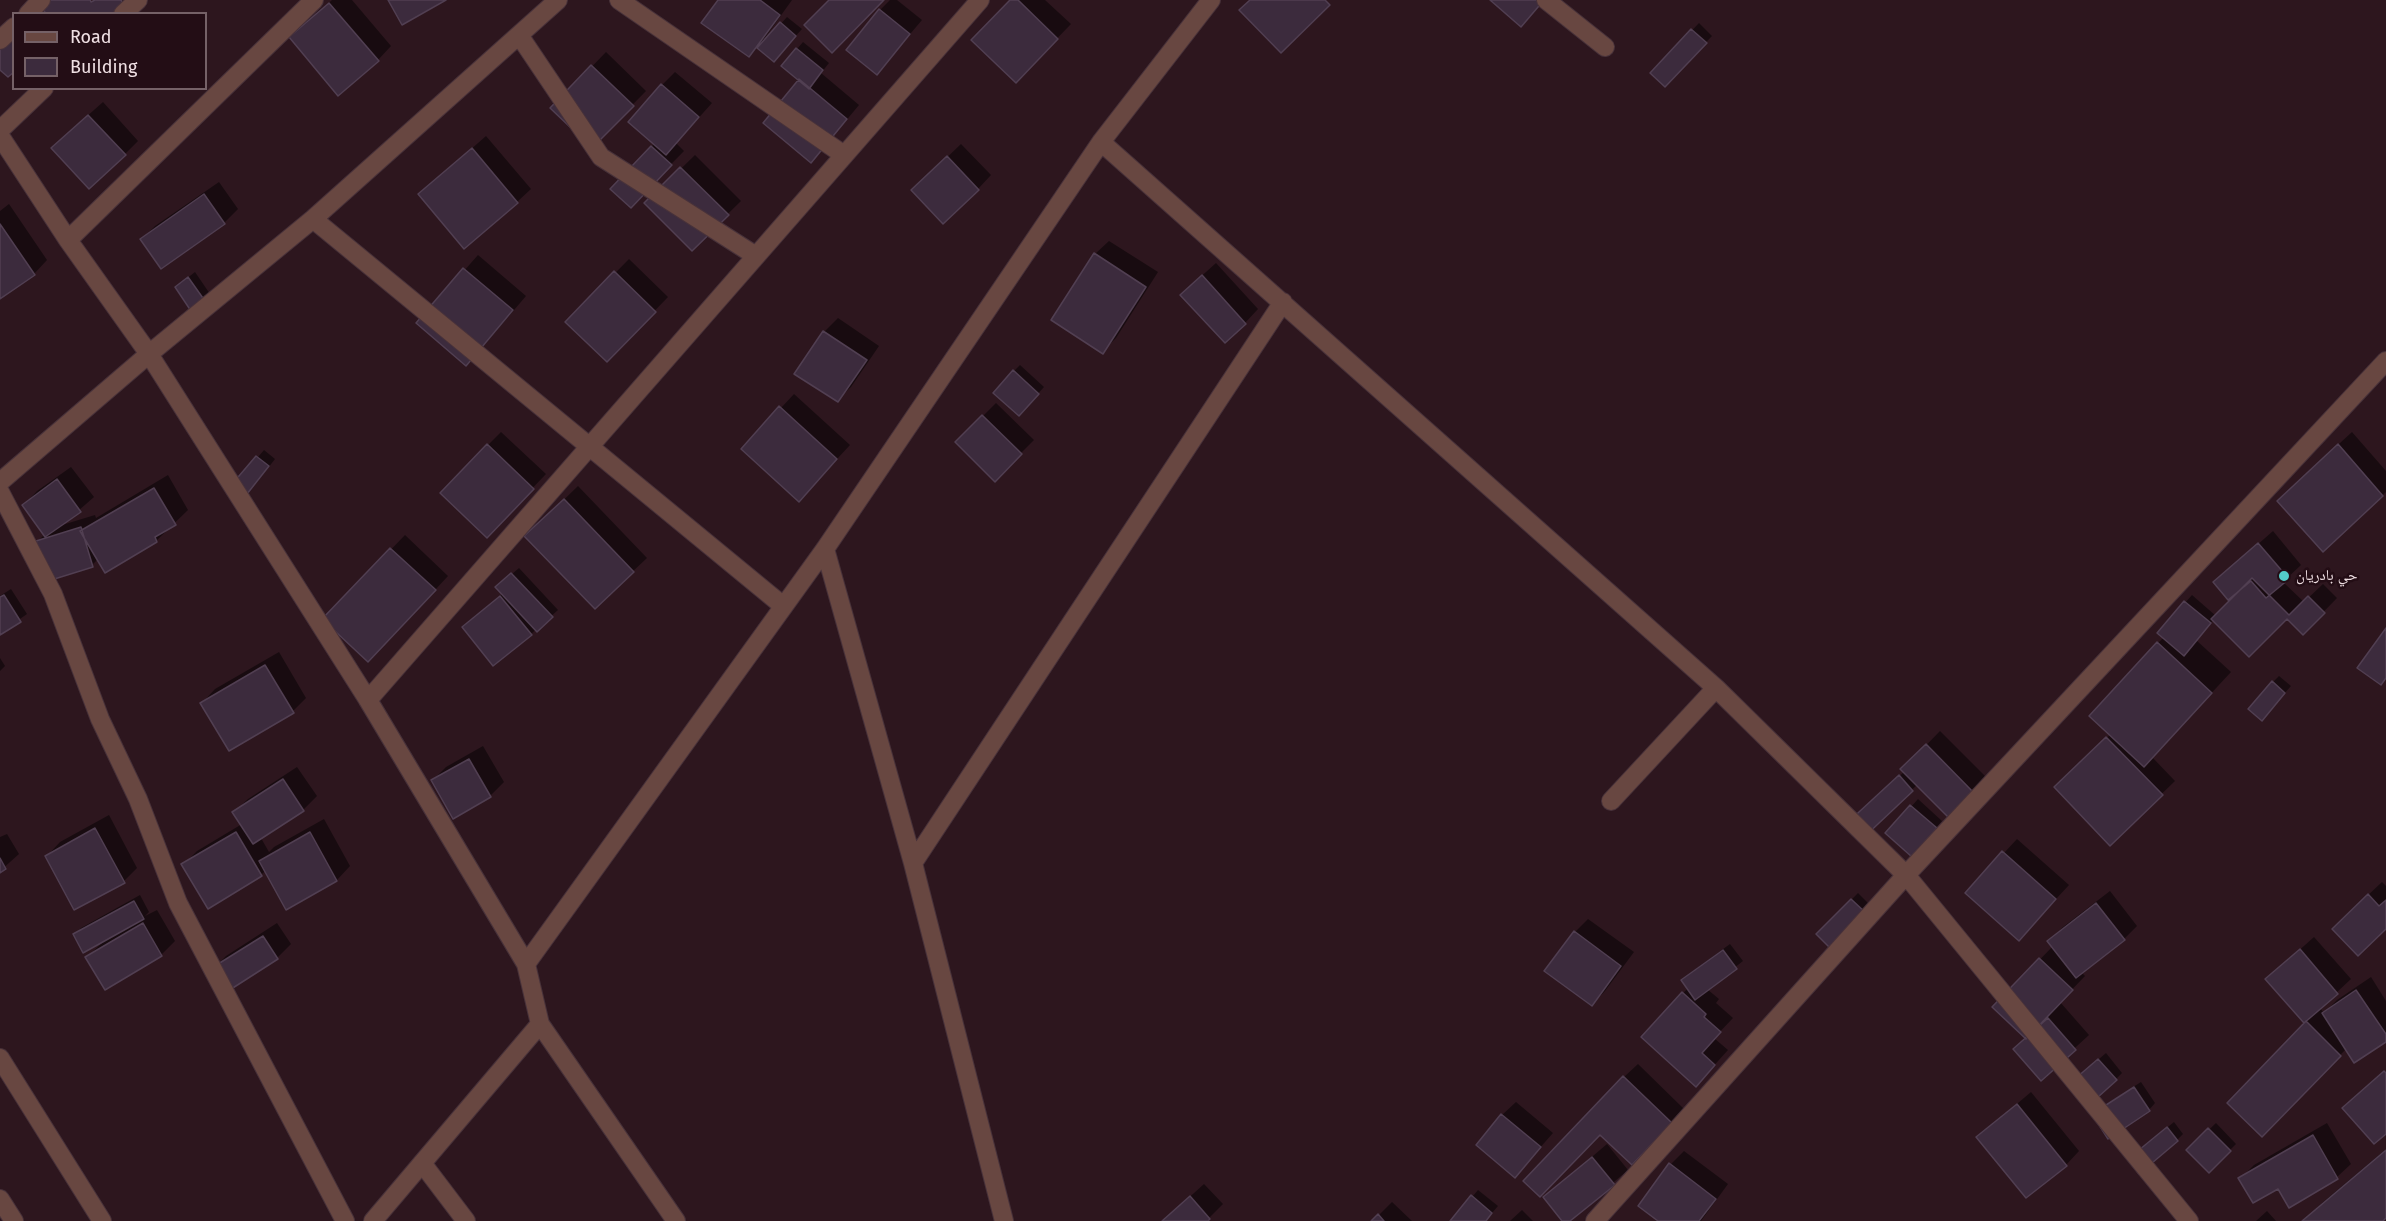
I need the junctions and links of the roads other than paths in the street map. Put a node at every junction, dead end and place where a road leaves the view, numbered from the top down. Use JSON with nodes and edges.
{"nodes":[{"id":1,"x":41,"y":0,"type":"edge"},
{"id":2,"x":138,"y":0,"type":"edge"},
{"id":3,"x":314,"y":0,"type":"edge"},
{"id":4,"x":558,"y":0,"type":"edge"},
{"id":5,"x":619,"y":0,"type":"edge"},
{"id":6,"x":980,"y":0,"type":"edge"},
{"id":7,"x":1211,"y":0,"type":"edge"},
{"id":8,"x":1546,"y":0,"type":"edge"},
{"id":9,"x":30,"y":12,"type":"edge"},
{"id":10,"x":125,"y":12,"type":"edge"},
{"id":11,"x":12,"y":29,"type":"edge"},
{"id":12,"x":519,"y":35,"type":"junction"},
{"id":13,"x":0,"y":40,"type":"edge"},
{"id":14,"x":1605,"y":46,"type":"dead end"},
{"id":15,"x":42,"y":90,"type":"edge"},
{"id":16,"x":0,"y":130,"type":"edge"},
{"id":17,"x":0,"y":136,"type":"edge"},
{"id":18,"x":1101,"y":142,"type":"junction"},
{"id":19,"x":844,"y":155,"type":"junction"},
{"id":20,"x":312,"y":219,"type":"junction"},
{"id":21,"x":68,"y":240,"type":"junction"},
{"id":22,"x":756,"y":256,"type":"junction"},
{"id":23,"x":1283,"y":302,"type":"junction"},
{"id":24,"x":149,"y":354,"type":"junction"},
{"id":25,"x":2386,"y":361,"type":"edge"},
{"id":26,"x":590,"y":446,"type":"junction"},
{"id":27,"x":0,"y":482,"type":"edge"},
{"id":28,"x":0,"y":492,"type":"edge"},
{"id":29,"x":825,"y":549,"type":"junction"},
{"id":30,"x":782,"y":605,"type":"junction"},
{"id":31,"x":1716,"y":688,"type":"junction"},
{"id":32,"x":368,"y":700,"type":"junction"},
{"id":33,"x":1611,"y":801,"type":"dead end"},
{"id":34,"x":914,"y":863,"type":"junction"},
{"id":35,"x":1906,"y":875,"type":"junction"},
{"id":36,"x":526,"y":964,"type":"junction"},
{"id":37,"x":540,"y":1024,"type":"junction"},
{"id":38,"x":0,"y":1058,"type":"edge"},
{"id":39,"x":422,"y":1163,"type":"junction"},
{"id":40,"x":0,"y":1199,"type":"edge"},
{"id":41,"x":14,"y":1221,"type":"edge"},
{"id":42,"x":102,"y":1221,"type":"edge"},
{"id":43,"x":345,"y":1221,"type":"edge"},
{"id":44,"x":373,"y":1221,"type":"edge"},
{"id":45,"x":466,"y":1221,"type":"edge"},
{"id":46,"x":676,"y":1221,"type":"edge"},
{"id":47,"x":1004,"y":1221,"type":"edge"},
{"id":48,"x":1595,"y":1221,"type":"edge"},
{"id":49,"x":2189,"y":1221,"type":"edge"}],
"edges":[{"from":1,"to":9,"type":"street"},
{"from":2,"to":10,"type":"street"},
{"from":3,"to":21,"type":"street"},
{"from":4,"to":12,"type":"street"},
{"from":5,"to":19,"type":"street"},
{"from":6,"to":19,"type":"street"},
{"from":7,"to":18,"type":"street"},
{"from":8,"to":14,"type":"street"},
{"from":11,"to":13,"type":"street"},
{"from":12,"to":20,"type":"street"},
{"from":12,"to":22,"type":"street"},
{"from":15,"to":16,"type":"street"},
{"from":17,"to":21,"type":"street"},
{"from":18,"to":23,"type":"street"},
{"from":18,"to":29,"type":"street"},
{"from":19,"to":22,"type":"street"},
{"from":20,"to":24,"type":"street"},
{"from":20,"to":26,"type":"street"},
{"from":21,"to":24,"type":"street"},
{"from":22,"to":26,"type":"street"},
{"from":23,"to":31,"type":"street"},
{"from":23,"to":34,"type":"street"},
{"from":24,"to":27,"type":"street"},
{"from":24,"to":32,"type":"street"},
{"from":25,"to":35,"type":"street"},
{"from":26,"to":30,"type":"street"},
{"from":26,"to":32,"type":"street"},
{"from":28,"to":43,"type":"street"},
{"from":29,"to":30,"type":"street"},
{"from":29,"to":34,"type":"street"},
{"from":30,"to":36,"type":"street"},
{"from":31,"to":33,"type":"street"},
{"from":31,"to":35,"type":"street"},
{"from":32,"to":36,"type":"street"},
{"from":34,"to":47,"type":"street"},
{"from":35,"to":48,"type":"street"},
{"from":35,"to":49,"type":"street"},
{"from":36,"to":37,"type":"street"},
{"from":37,"to":39,"type":"street"},
{"from":37,"to":46,"type":"street"},
{"from":38,"to":42,"type":"street"},
{"from":39,"to":44,"type":"street"},
{"from":39,"to":45,"type":"street"},
{"from":40,"to":41,"type":"street"}]}
